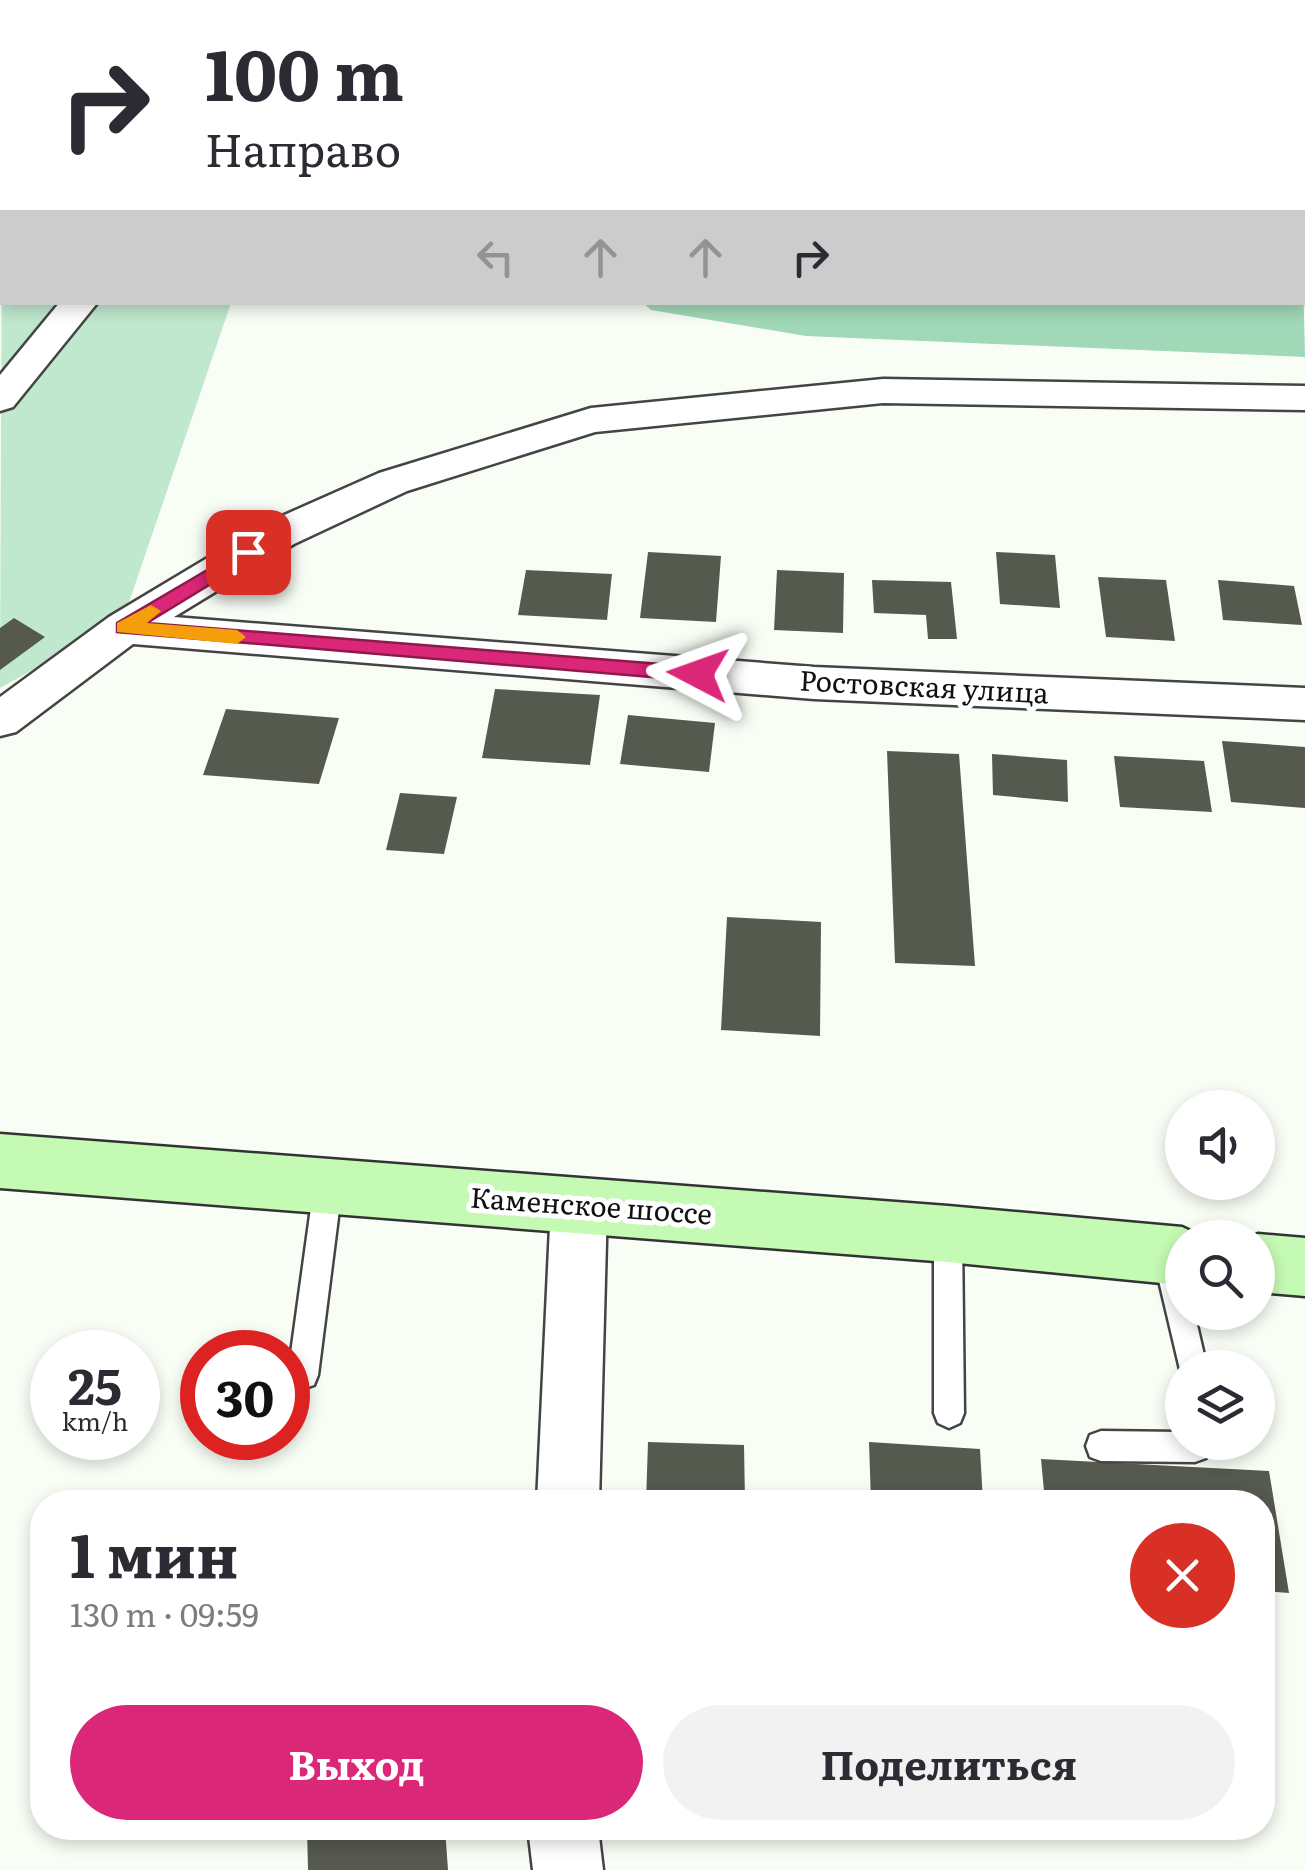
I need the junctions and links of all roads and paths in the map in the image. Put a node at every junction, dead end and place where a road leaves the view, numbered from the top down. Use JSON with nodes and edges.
{"nodes":[{"id":1,"x":78,"y":305,"type":"edge"},
{"id":2,"x":1305,"y":398,"type":"edge"},
{"id":3,"x":0,"y":399,"type":"edge"},
{"id":4,"x":124,"y":628,"type":"junction"},
{"id":5,"x":1305,"y":704,"type":"edge"},
{"id":6,"x":0,"y":720,"type":"edge"},
{"id":7,"x":0,"y":1161,"type":"edge"},
{"id":8,"x":328,"y":1186,"type":"junction"},
{"id":9,"x":579,"y":1204,"type":"junction"},
{"id":10,"x":948,"y":1234,"type":"junction"},
{"id":11,"x":1165,"y":1255,"type":"edge"},
{"id":12,"x":1275,"y":1264,"type":"edge"},
{"id":13,"x":1305,"y":1267,"type":"edge"},
{"id":14,"x":309,"y":1330,"type":"edge"},
{"id":15,"x":949,"y":1413,"type":"dead end"},
{"id":16,"x":1101,"y":1446,"type":"dead end"},
{"id":17,"x":1165,"y":1446,"type":"edge"},
{"id":18,"x":568,"y":1490,"type":"edge"},
{"id":19,"x":564,"y":1840,"type":"edge"},
{"id":20,"x":568,"y":1870,"type":"edge"}],
"edges":[{"from":1,"to":3,"type":"street"},
{"from":2,"to":4,"type":"street"},
{"from":4,"to":5,"type":"street","name":"Ростовская улица"},
{"from":4,"to":6,"type":"street"},
{"from":7,"to":8,"type":"street","name":"Каменское шоссе"},
{"from":8,"to":9,"type":"street","name":"Каменское шоссе"},
{"from":8,"to":14,"type":"lane"},
{"from":9,"to":10,"type":"street","name":"Каменское шоссе"},
{"from":9,"to":18,"type":"street"},
{"from":10,"to":11,"type":"street","name":"Каменское шоссе"},
{"from":10,"to":15,"type":"lane"},
{"from":12,"to":13,"type":"street"},
{"from":16,"to":17,"type":"lane"},
{"from":19,"to":20,"type":"street"}]}
